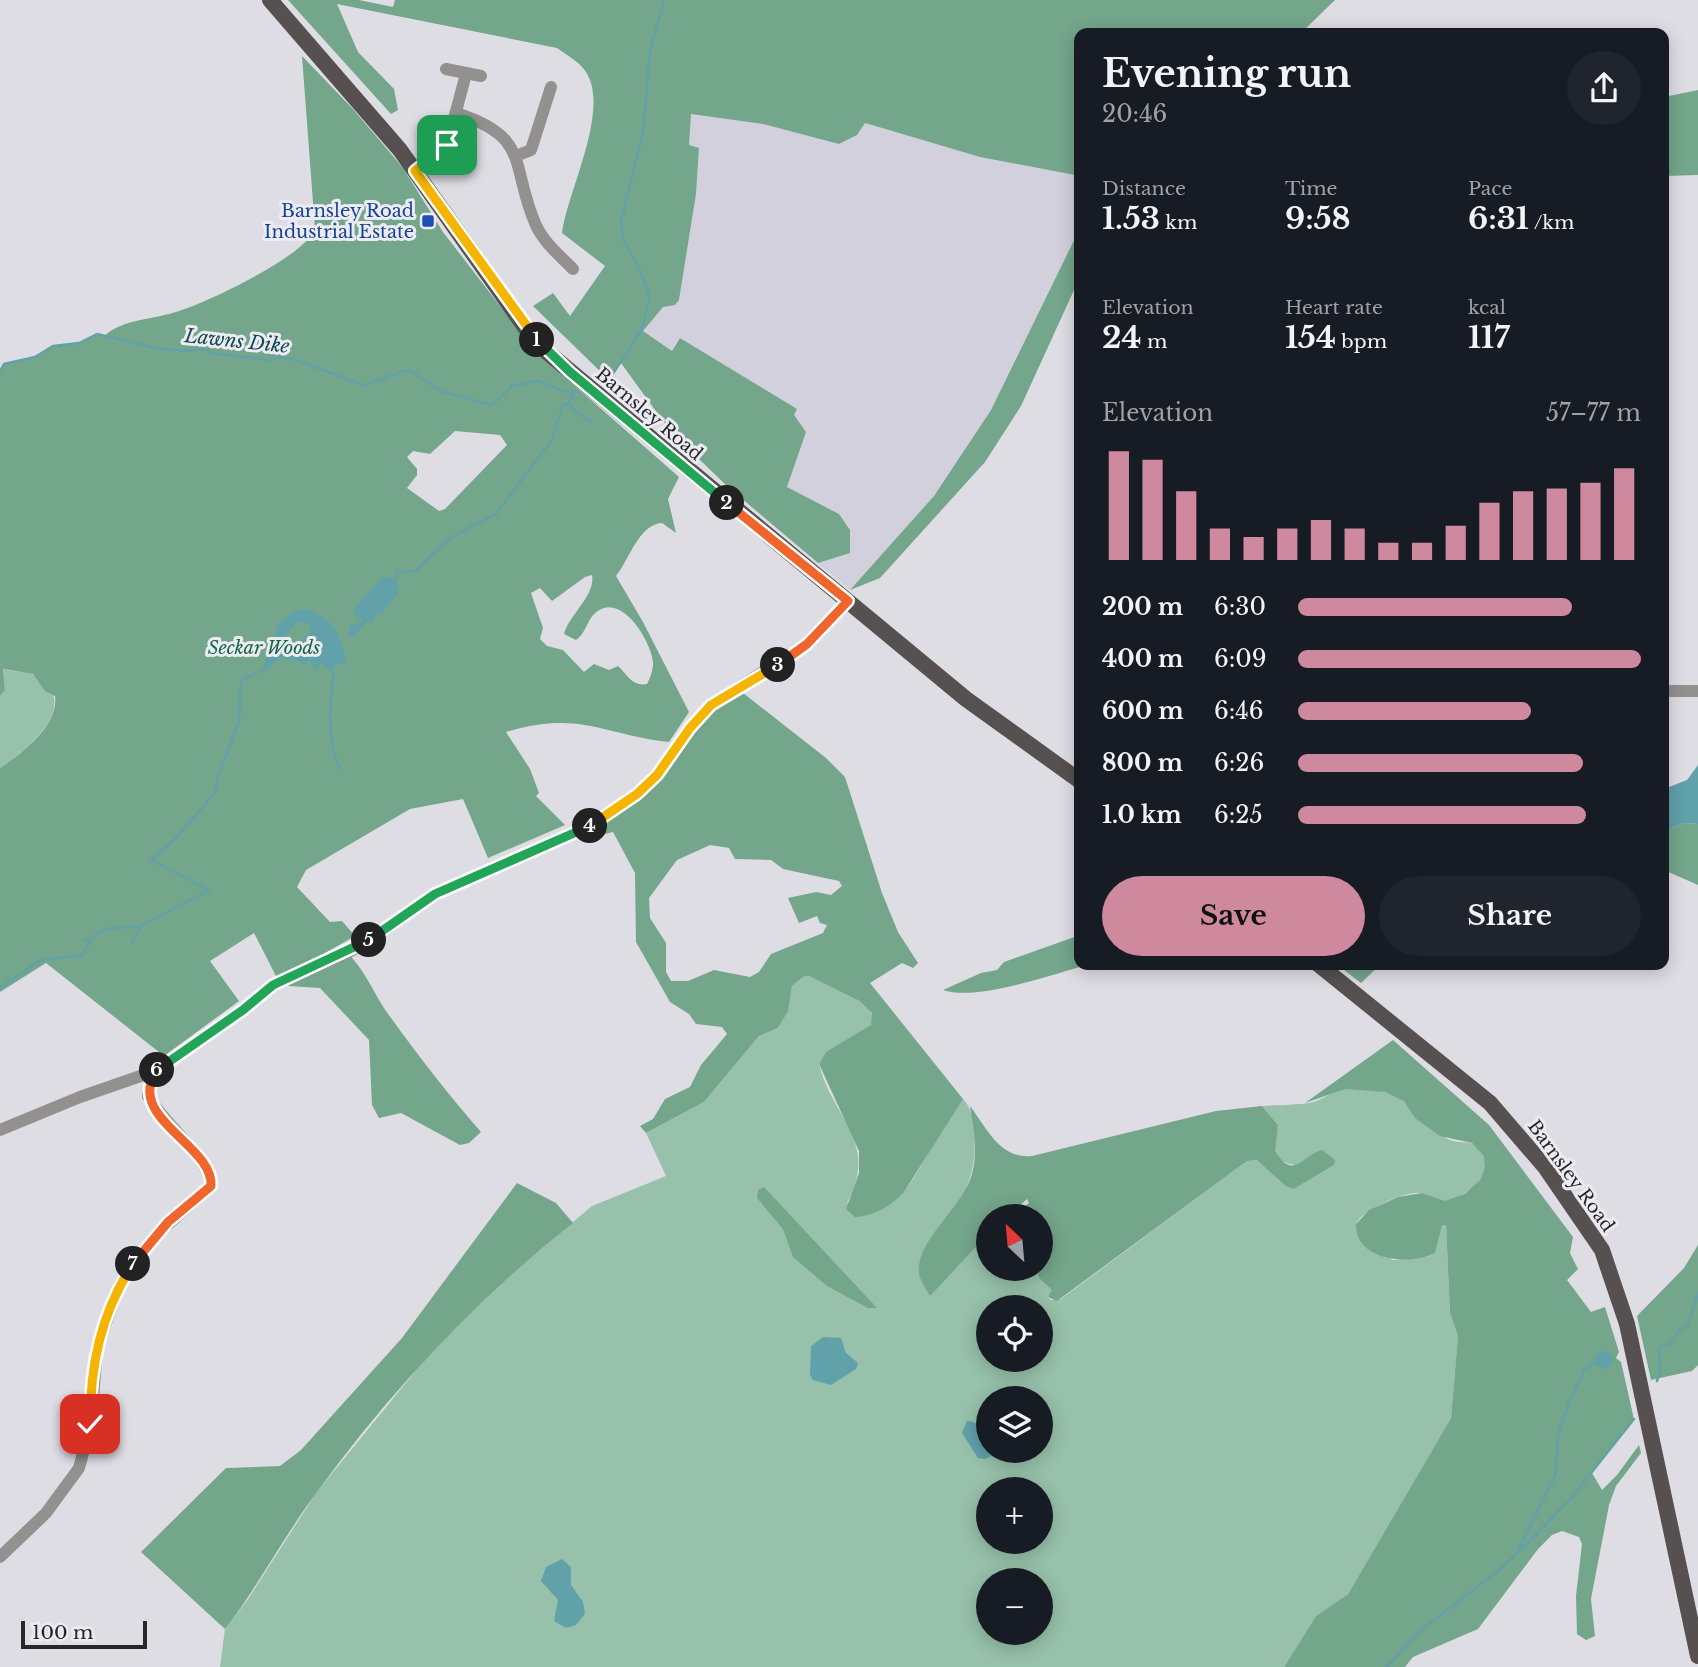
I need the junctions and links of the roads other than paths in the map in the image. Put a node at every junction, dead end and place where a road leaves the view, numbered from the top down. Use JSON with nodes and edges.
{"nodes":[{"id":1,"x":270,"y":0,"type":"edge"},
{"id":2,"x":446,"y":69,"type":"dead end"},
{"id":3,"x":466,"y":74,"type":"junction"},
{"id":4,"x":481,"y":76,"type":"dead end"},
{"id":5,"x":551,"y":87,"type":"dead end"},
{"id":6,"x":456,"y":113,"type":"junction"},
{"id":7,"x":516,"y":156,"type":"junction"},
{"id":8,"x":415,"y":171,"type":"junction"},
{"id":9,"x":573,"y":269,"type":"dead end"},
{"id":10,"x":848,"y":601,"type":"junction"},
{"id":11,"x":1669,"y":691,"type":"edge"},
{"id":12,"x":1698,"y":691,"type":"edge"},
{"id":13,"x":1074,"y":777,"type":"edge"},
{"id":14,"x":1325,"y":970,"type":"edge"},
{"id":15,"x":155,"y":1072,"type":"junction"},
{"id":16,"x":0,"y":1129,"type":"edge"},
{"id":17,"x":0,"y":1557,"type":"edge"},
{"id":18,"x":1698,"y":1656,"type":"edge"}],
"edges":[{"from":1,"to":8,"type":"main road","name":"Barnsley Road"},
{"from":2,"to":3,"type":"street"},
{"from":3,"to":4,"type":"street"},
{"from":3,"to":6,"type":"street"},
{"from":5,"to":7,"type":"street"},
{"from":6,"to":7,"type":"street"},
{"from":6,"to":8,"type":"street"},
{"from":7,"to":9,"type":"street"},
{"from":8,"to":10,"type":"main road","name":"Barnsley Road"},
{"from":10,"to":13,"type":"main road","name":"Barnsley Road"},
{"from":10,"to":15,"type":"street"},
{"from":11,"to":12,"type":"street"},
{"from":14,"to":18,"type":"main road","name":"Barnsley Road"},
{"from":15,"to":16,"type":"street"},
{"from":15,"to":17,"type":"street"}]}
